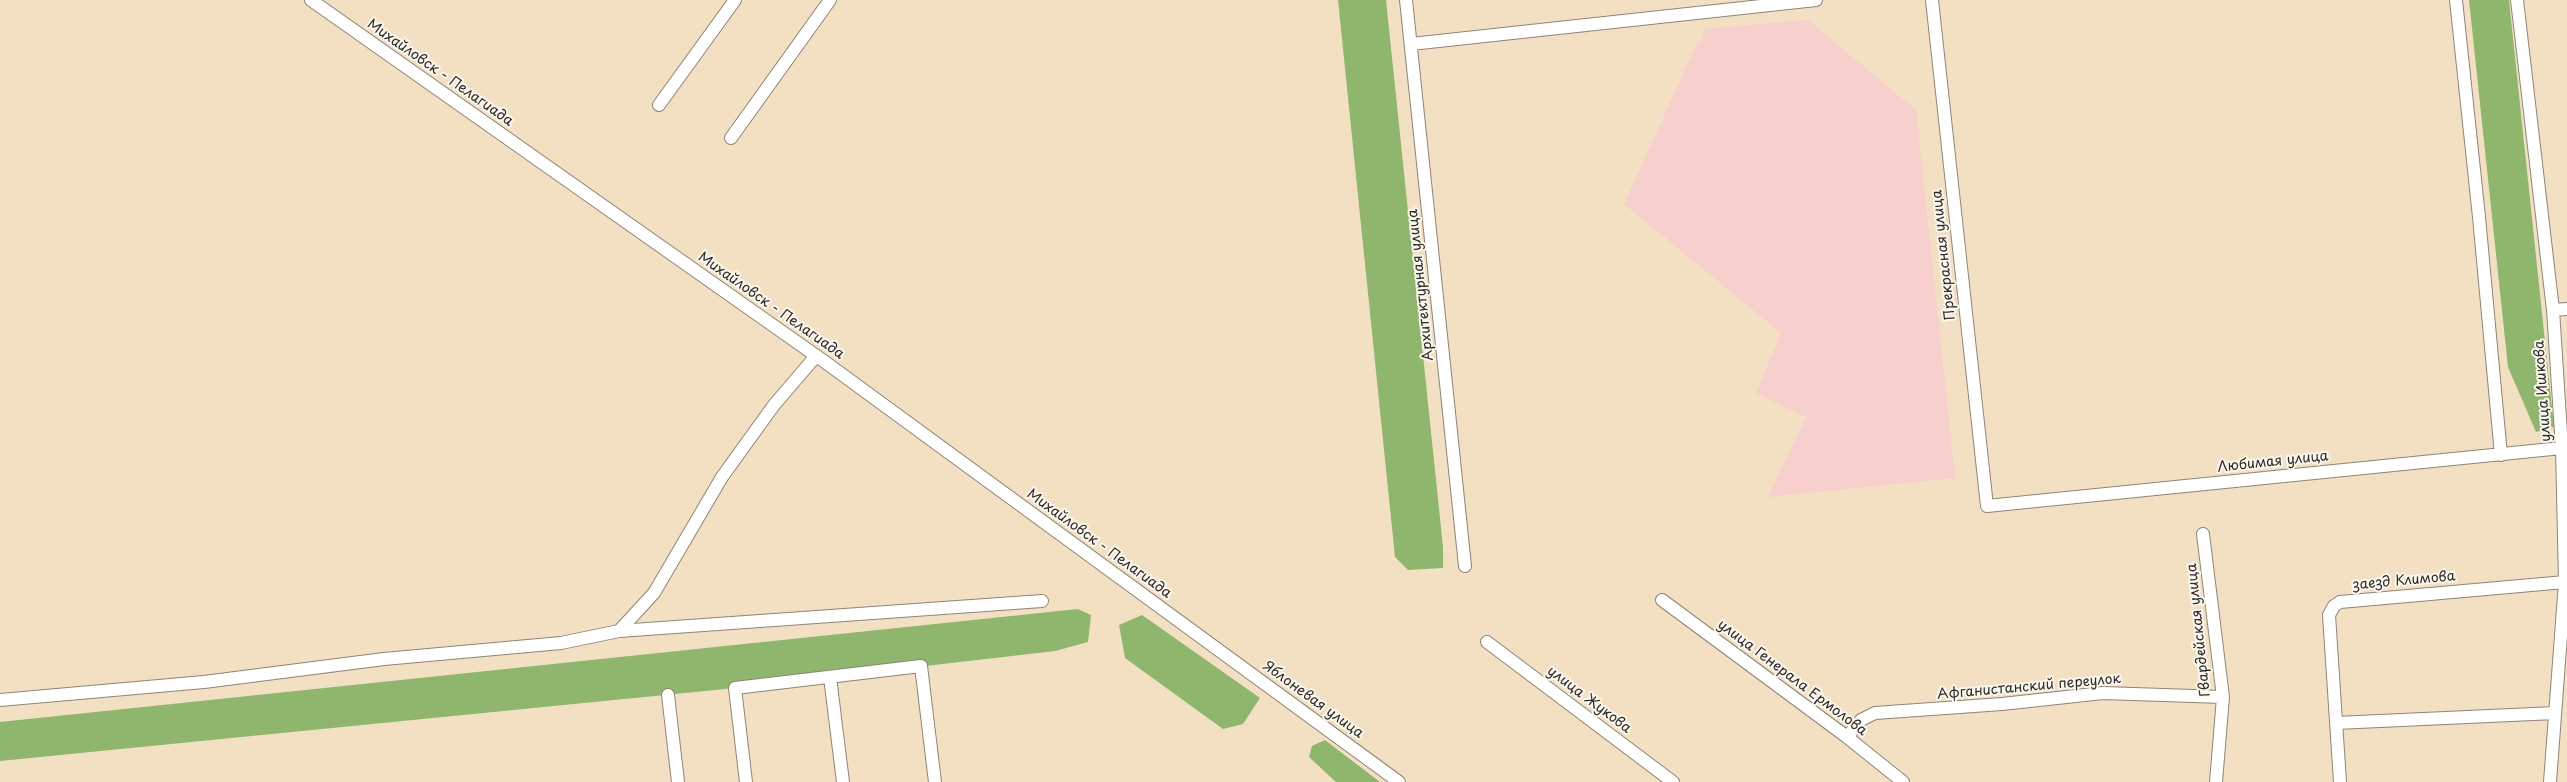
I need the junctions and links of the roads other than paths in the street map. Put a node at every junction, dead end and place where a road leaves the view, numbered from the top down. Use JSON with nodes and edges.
{"nodes":[{"id":1,"x":311,"y":0,"type":"edge"},
{"id":2,"x":735,"y":0,"type":"edge"},
{"id":3,"x":830,"y":0,"type":"edge"},
{"id":4,"x":1406,"y":0,"type":"edge"},
{"id":5,"x":1816,"y":0,"type":"edge"},
{"id":6,"x":1932,"y":0,"type":"edge"},
{"id":7,"x":2456,"y":0,"type":"edge"},
{"id":8,"x":2517,"y":0,"type":"edge"},
{"id":9,"x":1411,"y":44,"type":"junction"},
{"id":10,"x":659,"y":105,"type":"dead end"},
{"id":11,"x":731,"y":138,"type":"dead end"},
{"id":12,"x":2567,"y":309,"type":"edge"},
{"id":13,"x":2553,"y":310,"type":"junction"},
{"id":14,"x":816,"y":356,"type":"junction"},
{"id":15,"x":2562,"y":448,"type":"junction"},
{"id":16,"x":2501,"y":455,"type":"junction"},
{"id":17,"x":1987,"y":506,"type":"joint"},
{"id":18,"x":2203,"y":534,"type":"dead end"},
{"id":19,"x":1465,"y":566,"type":"dead end"},
{"id":20,"x":2565,"y":582,"type":"junction"},
{"id":21,"x":1662,"y":600,"type":"dead end"},
{"id":22,"x":1042,"y":601,"type":"dead end"},
{"id":23,"x":619,"y":631,"type":"junction"},
{"id":24,"x":1487,"y":642,"type":"dead end"},
{"id":25,"x":1209,"y":643,"type":"joint"},
{"id":26,"x":830,"y":677,"type":"junction"},
{"id":27,"x":668,"y":695,"type":"dead end"},
{"id":28,"x":2222,"y":697,"type":"junction"},
{"id":29,"x":0,"y":700,"type":"edge"},
{"id":30,"x":2555,"y":713,"type":"junction"},
{"id":31,"x":2336,"y":722,"type":"junction"},
{"id":32,"x":1847,"y":737,"type":"junction"},
{"id":33,"x":2567,"y":742,"type":"edge"},
{"id":34,"x":2554,"y":745,"type":"junction"},
{"id":35,"x":678,"y":782,"type":"edge"},
{"id":36,"x":746,"y":782,"type":"edge"},
{"id":37,"x":843,"y":782,"type":"edge"},
{"id":38,"x":935,"y":782,"type":"edge"},
{"id":39,"x":1399,"y":782,"type":"edge"},
{"id":40,"x":1673,"y":782,"type":"edge"},
{"id":41,"x":1903,"y":782,"type":"edge"},
{"id":42,"x":2216,"y":782,"type":"edge"},
{"id":43,"x":2340,"y":782,"type":"edge"},
{"id":44,"x":2550,"y":782,"type":"edge"}],
"edges":[{"from":1,"to":14,"type":"street","name":"Михайловск - Пелагиада"},
{"from":2,"to":10,"type":"street"},
{"from":3,"to":11,"type":"street"},
{"from":4,"to":9,"type":"street","name":"Архитектурная улица"},
{"from":5,"to":9,"type":"street"},
{"from":6,"to":17,"type":"street","name":"Прекрасная улица"},
{"from":7,"to":16,"type":"street"},
{"from":8,"to":13,"type":"street","name":"улица Ишкова"},
{"from":9,"to":19,"type":"street","name":"Архитектурная улица"},
{"from":12,"to":13,"type":"street"},
{"from":13,"to":15,"type":"street","name":"улица Ишкова"},
{"from":14,"to":23,"type":"street"},
{"from":14,"to":25,"type":"street","name":"Михайловск - Пелагиада"},
{"from":15,"to":16,"type":"street","name":"Любимая улица"},
{"from":15,"to":20,"type":"street","name":"улица Ишкова"},
{"from":16,"to":17,"type":"street","name":"Любимая улица"},
{"from":18,"to":28,"type":"street","name":"Гвардейская улица"},
{"from":20,"to":30,"type":"street","name":"улица Ишкова"},
{"from":20,"to":31,"type":"street","name":"заезд Климова"},
{"from":21,"to":32,"type":"street","name":"улица Генерала Ермолова"},
{"from":22,"to":23,"type":"street"},
{"from":23,"to":29,"type":"street"},
{"from":24,"to":40,"type":"street","name":"улица Жукова"},
{"from":25,"to":39,"type":"street","name":"Яблоневая улица"},
{"from":26,"to":36,"type":"street"},
{"from":26,"to":37,"type":"street"},
{"from":26,"to":38,"type":"street"},
{"from":27,"to":35,"type":"street"},
{"from":28,"to":32,"type":"street","name":"Афганистанский переулок"},
{"from":28,"to":42,"type":"street","name":"Гвардейская улица"},
{"from":30,"to":31,"type":"street"},
{"from":30,"to":34,"type":"street","name":"улица Ишкова"},
{"from":31,"to":43,"type":"street","name":"заезд Климова"},
{"from":32,"to":41,"type":"street","name":"улица Генерала Ермолова"},
{"from":33,"to":34,"type":"street"},
{"from":34,"to":44,"type":"street","name":"улица Ишкова"}]}
